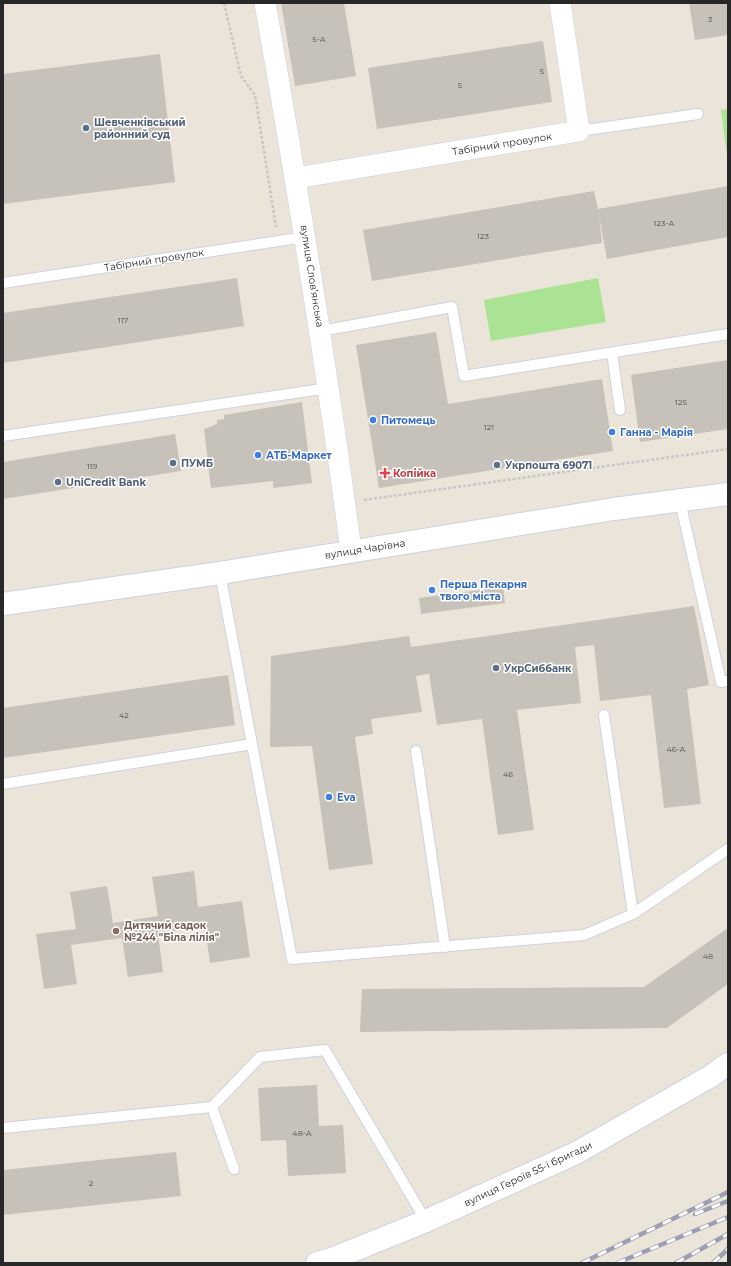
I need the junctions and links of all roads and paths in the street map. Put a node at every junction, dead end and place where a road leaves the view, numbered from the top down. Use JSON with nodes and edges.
{"nodes":[{"id":1,"x":224,"y":3,"type":"edge"},
{"id":2,"x":265,"y":3,"type":"edge"},
{"id":3,"x":560,"y":3,"type":"edge"},
{"id":4,"x":698,"y":114,"type":"dead end"},
{"id":5,"x":579,"y":131,"type":"junction"},
{"id":6,"x":296,"y":178,"type":"junction"},
{"id":7,"x":305,"y":237,"type":"junction"},
{"id":8,"x":278,"y":241,"type":"junction"},
{"id":9,"x":3,"y":283,"type":"edge"},
{"id":10,"x":321,"y":331,"type":"junction"},
{"id":11,"x":728,"y":334,"type":"edge"},
{"id":12,"x":612,"y":353,"type":"junction"},
{"id":13,"x":329,"y":388,"type":"junction"},
{"id":14,"x":620,"y":410,"type":"dead end"},
{"id":15,"x":3,"y":436,"type":"edge"},
{"id":16,"x":728,"y":449,"type":"edge"},
{"id":17,"x":728,"y":494,"type":"edge"},
{"id":18,"x":680,"y":501,"type":"junction"},
{"id":19,"x":345,"y":502,"type":"junction"},
{"id":20,"x":351,"y":551,"type":"junction"},
{"id":21,"x":220,"y":573,"type":"junction"},
{"id":22,"x":3,"y":604,"type":"edge"},
{"id":23,"x":728,"y":681,"type":"edge"},
{"id":24,"x":604,"y":715,"type":"dead end"},
{"id":25,"x":252,"y":744,"type":"junction"},
{"id":26,"x":416,"y":751,"type":"dead end"},
{"id":27,"x":3,"y":784,"type":"edge"},
{"id":28,"x":728,"y":849,"type":"edge"},
{"id":29,"x":634,"y":914,"type":"junction"},
{"id":30,"x":445,"y":947,"type":"junction"},
{"id":31,"x":728,"y":1064,"type":"edge"},
{"id":32,"x":212,"y":1107,"type":"junction"},
{"id":33,"x":3,"y":1128,"type":"edge"},
{"id":34,"x":234,"y":1169,"type":"dead end"},
{"id":35,"x":426,"y":1221,"type":"junction"},
{"id":36,"x":317,"y":1263,"type":"edge"}],
"edges":[{"from":1,"to":8,"type":"path"},
{"from":2,"to":6,"type":"street","name":"вулиця Слов’янська"},
{"from":3,"to":5,"type":"street"},
{"from":4,"to":5,"type":"lane"},
{"from":5,"to":6,"type":"street","name":"Табірний провулок"},
{"from":6,"to":7,"type":"street","name":"вулиця Слов’янська"},
{"from":7,"to":8,"type":"lane","name":"Табірний провулок"},
{"from":7,"to":10,"type":"street","name":"вулиця Слов’янська"},
{"from":8,"to":9,"type":"lane","name":"Табірний провулок"},
{"from":10,"to":12,"type":"lane"},
{"from":10,"to":13,"type":"street","name":"вулиця Слов’янська"},
{"from":11,"to":12,"type":"lane"},
{"from":12,"to":14,"type":"lane"},
{"from":13,"to":15,"type":"lane"},
{"from":13,"to":19,"type":"street","name":"вулиця Слов’янська"},
{"from":16,"to":19,"type":"path"},
{"from":17,"to":18,"type":"street","name":"вулиця Чарівна"},
{"from":18,"to":20,"type":"street","name":"вулиця Чарівна"},
{"from":18,"to":23,"type":"lane"},
{"from":19,"to":20,"type":"street","name":"вулиця Слов’янська"},
{"from":20,"to":21,"type":"street","name":"вулиця Чарівна"},
{"from":21,"to":22,"type":"street","name":"вулиця Чарівна"},
{"from":21,"to":25,"type":"lane"},
{"from":24,"to":29,"type":"lane"},
{"from":25,"to":27,"type":"lane"},
{"from":25,"to":30,"type":"lane"},
{"from":26,"to":30,"type":"lane"},
{"from":28,"to":29,"type":"lane"},
{"from":29,"to":30,"type":"lane"},
{"from":31,"to":35,"type":"street","name":"вулиця Героїв 55-ї бригади"},
{"from":32,"to":33,"type":"lane"},
{"from":32,"to":34,"type":"lane"},
{"from":32,"to":35,"type":"lane"},
{"from":35,"to":36,"type":"street","name":"вулиця Героїв 55-ї бригади"}]}
